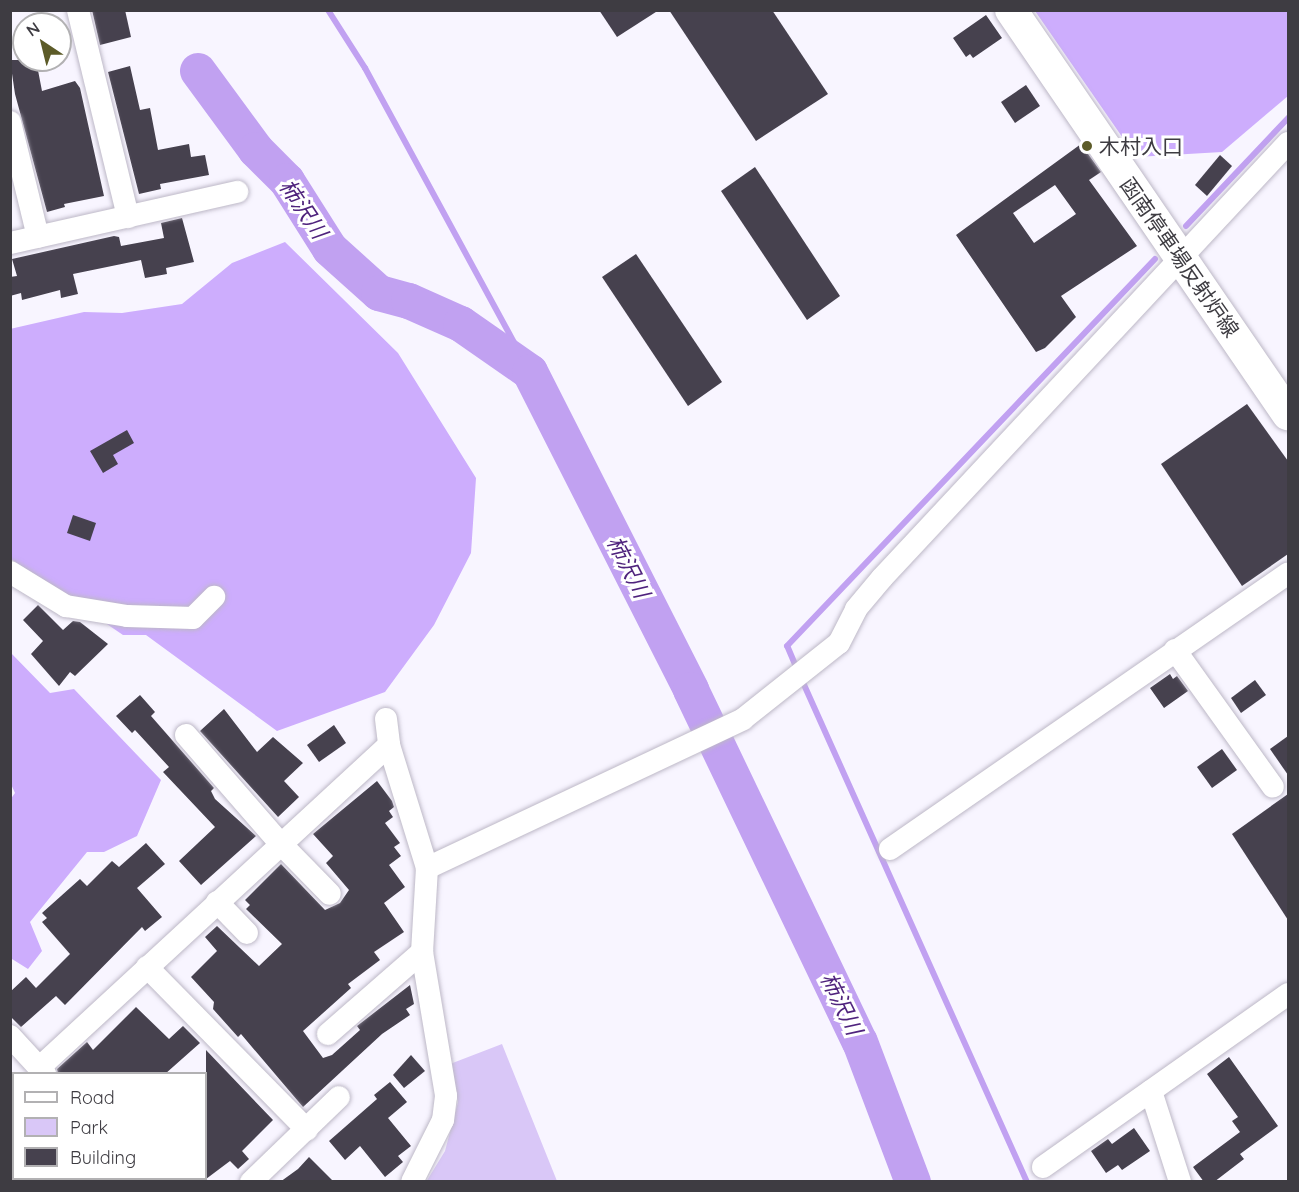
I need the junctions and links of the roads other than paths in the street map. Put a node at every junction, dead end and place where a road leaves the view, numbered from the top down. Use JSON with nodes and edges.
{"nodes":[{"id":1,"x":78,"y":10,"type":"edge"},
{"id":2,"x":1011,"y":10,"type":"edge"},
{"id":3,"x":10,"y":122,"type":"edge"},
{"id":4,"x":1288,"y":143,"type":"edge"},
{"id":5,"x":237,"y":192,"type":"dead end"},
{"id":6,"x":128,"y":217,"type":"junction"},
{"id":7,"x":38,"y":237,"type":"junction"},
{"id":8,"x":10,"y":243,"type":"edge"},
{"id":9,"x":1181,"y":258,"type":"junction"},
{"id":10,"x":1288,"y":414,"type":"edge"},
{"id":11,"x":10,"y":572,"type":"edge"},
{"id":12,"x":1288,"y":573,"type":"edge"},
{"id":13,"x":214,"y":597,"type":"dead end"},
{"id":14,"x":1175,"y":650,"type":"junction"},
{"id":15,"x":386,"y":718,"type":"dead end"},
{"id":16,"x":186,"y":735,"type":"dead end"},
{"id":17,"x":388,"y":745,"type":"junction"},
{"id":18,"x":1273,"y":787,"type":"dead end"},
{"id":19,"x":280,"y":843,"type":"junction"},
{"id":20,"x":891,"y":849,"type":"dead end"},
{"id":21,"x":427,"y":868,"type":"junction"},
{"id":22,"x":330,"y":894,"type":"dead end"},
{"id":23,"x":217,"y":902,"type":"junction"},
{"id":24,"x":247,"y":933,"type":"dead end"},
{"id":25,"x":422,"y":952,"type":"junction"},
{"id":26,"x":147,"y":968,"type":"junction"},
{"id":27,"x":1288,"y":994,"type":"edge"},
{"id":28,"x":328,"y":1034,"type":"dead end"},
{"id":29,"x":10,"y":1036,"type":"edge"},
{"id":30,"x":43,"y":1070,"type":"edge"},
{"id":31,"x":1151,"y":1091,"type":"junction"},
{"id":32,"x":339,"y":1097,"type":"dead end"},
{"id":33,"x":307,"y":1130,"type":"junction"},
{"id":34,"x":1043,"y":1167,"type":"dead end"},
{"id":35,"x":251,"y":1182,"type":"edge"},
{"id":36,"x":412,"y":1182,"type":"edge"},
{"id":37,"x":1180,"y":1182,"type":"edge"}],
"edges":[{"from":1,"to":6,"type":"street"},
{"from":2,"to":9,"type":"main road","name":"函南停車場反射炉線"},
{"from":3,"to":7,"type":"street"},
{"from":4,"to":9,"type":"street"},
{"from":5,"to":6,"type":"street"},
{"from":6,"to":7,"type":"street"},
{"from":7,"to":8,"type":"street"},
{"from":9,"to":10,"type":"main road","name":"函南停車場反射炉線"},
{"from":9,"to":21,"type":"street"},
{"from":11,"to":13,"type":"street"},
{"from":12,"to":14,"type":"street"},
{"from":14,"to":18,"type":"street"},
{"from":14,"to":20,"type":"street"},
{"from":15,"to":17,"type":"street"},
{"from":16,"to":19,"type":"street"},
{"from":17,"to":19,"type":"street"},
{"from":17,"to":21,"type":"street"},
{"from":19,"to":22,"type":"street"},
{"from":19,"to":23,"type":"street"},
{"from":21,"to":25,"type":"street"},
{"from":23,"to":24,"type":"street"},
{"from":23,"to":26,"type":"street"},
{"from":25,"to":28,"type":"street"},
{"from":25,"to":36,"type":"street"},
{"from":26,"to":30,"type":"street"},
{"from":26,"to":33,"type":"street"},
{"from":27,"to":31,"type":"street"},
{"from":29,"to":30,"type":"street"},
{"from":31,"to":34,"type":"street"},
{"from":31,"to":37,"type":"street"},
{"from":32,"to":33,"type":"street"},
{"from":33,"to":35,"type":"street"}]}
